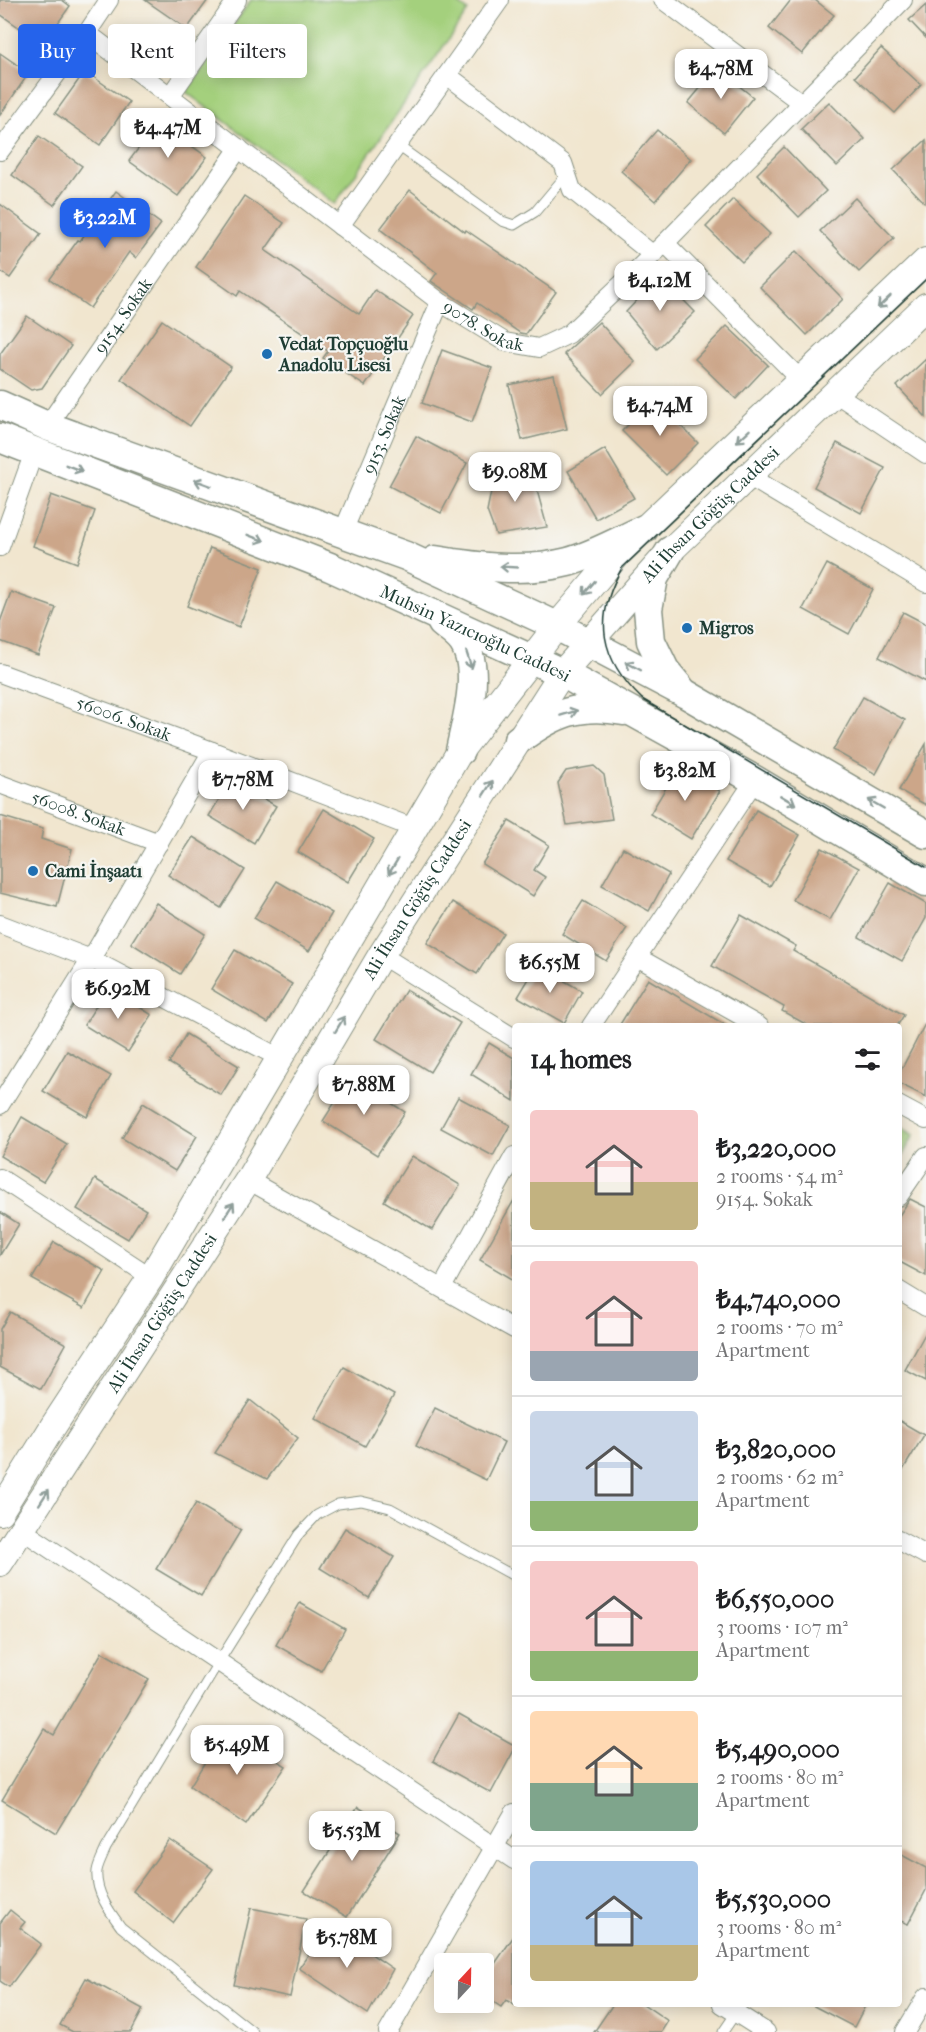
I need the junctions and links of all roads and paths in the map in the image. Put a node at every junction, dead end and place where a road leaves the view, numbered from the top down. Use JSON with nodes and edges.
{"nodes":[{"id":1,"x":237,"y":0,"type":"edge"},
{"id":2,"x":477,"y":0,"type":"edge"},
{"id":3,"x":663,"y":0,"type":"edge"},
{"id":4,"x":903,"y":0,"type":"edge"},
{"id":5,"x":102,"y":2,"type":"edge"},
{"id":6,"x":496,"y":6,"type":"edge"},
{"id":7,"x":91,"y":24,"type":"edge"},
{"id":8,"x":96,"y":40,"type":"edge"},
{"id":9,"x":447,"y":75,"type":"junction"},
{"id":10,"x":54,"y":78,"type":"edge"},
{"id":11,"x":170,"y":96,"type":"junction"},
{"id":12,"x":803,"y":104,"type":"junction"},
{"id":13,"x":397,"y":146,"type":"junction"},
{"id":14,"x":239,"y":148,"type":"junction"},
{"id":15,"x":0,"y":151,"type":"edge"},
{"id":16,"x":567,"y":174,"type":"junction"},
{"id":17,"x":340,"y":225,"type":"junction"},
{"id":18,"x":659,"y":248,"type":"junction"},
{"id":19,"x":926,"y":261,"type":"edge"},
{"id":20,"x":440,"y":302,"type":"junction"},
{"id":21,"x":926,"y":306,"type":"edge"},
{"id":22,"x":802,"y":381,"type":"junction"},
{"id":23,"x":835,"y":393,"type":"junction"},
{"id":24,"x":0,"y":405,"type":"edge"},
{"id":25,"x":47,"y":426,"type":"junction"},
{"id":26,"x":0,"y":438,"type":"edge"},
{"id":27,"x":34,"y":452,"type":"junction"},
{"id":28,"x":926,"y":454,"type":"edge"},
{"id":29,"x":748,"y":476,"type":"junction"},
{"id":30,"x":644,"y":529,"type":"junction"},
{"id":31,"x":342,"y":534,"type":"junction"},
{"id":32,"x":0,"y":547,"type":"edge"},
{"id":33,"x":670,"y":551,"type":"junction"},
{"id":34,"x":406,"y":556,"type":"junction"},
{"id":35,"x":926,"y":583,"type":"edge"},
{"id":36,"x":434,"y":615,"type":"junction"},
{"id":37,"x":557,"y":626,"type":"junction"},
{"id":38,"x":588,"y":642,"type":"junction"},
{"id":39,"x":531,"y":660,"type":"junction"},
{"id":40,"x":0,"y":673,"type":"edge"},
{"id":41,"x":562,"y":673,"type":"junction"},
{"id":42,"x":686,"y":694,"type":"junction"},
{"id":43,"x":638,"y":714,"type":"junction"},
{"id":44,"x":518,"y":740,"type":"junction"},
{"id":45,"x":212,"y":751,"type":"junction"},
{"id":46,"x":460,"y":751,"type":"junction"},
{"id":47,"x":755,"y":780,"type":"junction"},
{"id":48,"x":0,"y":784,"type":"edge"},
{"id":49,"x":416,"y":829,"type":"junction"},
{"id":50,"x":926,"y":834,"type":"edge"},
{"id":51,"x":159,"y":843,"type":"junction"},
{"id":52,"x":926,"y":882,"type":"edge"},
{"id":53,"x":0,"y":924,"type":"edge"},
{"id":54,"x":381,"y":955,"type":"junction"},
{"id":55,"x":637,"y":957,"type":"junction"},
{"id":56,"x":91,"y":959,"type":"junction"},
{"id":57,"x":593,"y":1023,"type":"edge"},
{"id":58,"x":754,"y":1023,"type":"edge"},
{"id":59,"x":512,"y":1037,"type":"edge"},
{"id":60,"x":280,"y":1058,"type":"junction"},
{"id":61,"x":0,"y":1105,"type":"edge"},
{"id":62,"x":902,"y":1107,"type":"edge"},
{"id":63,"x":926,"y":1120,"type":"edge"},
{"id":64,"x":926,"y":1156,"type":"edge"},
{"id":65,"x":512,"y":1160,"type":"edge"},
{"id":66,"x":0,"y":1178,"type":"edge"},
{"id":67,"x":248,"y":1180,"type":"junction"},
{"id":68,"x":919,"y":1182,"type":"edge"},
{"id":69,"x":902,"y":1194,"type":"edge"},
{"id":70,"x":151,"y":1277,"type":"junction"},
{"id":71,"x":442,"y":1288,"type":"junction"},
{"id":72,"x":902,"y":1292,"type":"edge"},
{"id":73,"x":926,"y":1307,"type":"edge"},
{"id":74,"x":512,"y":1328,"type":"edge"},
{"id":75,"x":0,"y":1512,"type":"edge"},
{"id":76,"x":22,"y":1530,"type":"junction"},
{"id":77,"x":902,"y":1542,"type":"edge"},
{"id":78,"x":926,"y":1555,"type":"edge"},
{"id":79,"x":0,"y":1563,"type":"edge"},
{"id":80,"x":512,"y":1575,"type":"edge"},
{"id":81,"x":218,"y":1663,"type":"junction"},
{"id":82,"x":512,"y":1817,"type":"edge"},
{"id":83,"x":495,"y":1847,"type":"junction"},
{"id":84,"x":512,"y":1859,"type":"edge"},
{"id":85,"x":926,"y":1997,"type":"edge"},
{"id":86,"x":733,"y":2007,"type":"edge"},
{"id":87,"x":253,"y":2032,"type":"edge"},
{"id":88,"x":388,"y":2032,"type":"edge"},
{"id":89,"x":723,"y":2032,"type":"edge"},
{"id":90,"x":766,"y":2032,"type":"edge"},
{"id":91,"x":905,"y":2032,"type":"edge"}],
"edges":[{"from":1,"to":11,"type":"street"},
{"from":2,"to":6,"type":"street"},
{"from":3,"to":12,"type":"street"},
{"from":4,"to":12,"type":"street","name":"9078. Sokak"},
{"from":5,"to":7,"type":"street"},
{"from":6,"to":9,"type":"street"},
{"from":8,"to":11,"type":"street","name":"9078. Sokak"},
{"from":9,"to":13,"type":"street"},
{"from":9,"to":16,"type":"street"},
{"from":10,"to":15,"type":"street"},
{"from":11,"to":14,"type":"street","name":"9078. Sokak"},
{"from":12,"to":18,"type":"street","name":"9078. Sokak"},
{"from":13,"to":16,"type":"lane"},
{"from":13,"to":17,"type":"street"},
{"from":14,"to":17,"type":"street","name":"9078. Sokak"},
{"from":14,"to":25,"type":"street","name":"9154. Sokak"},
{"from":16,"to":18,"type":"street"},
{"from":17,"to":20,"type":"street","name":"9078. Sokak"},
{"from":18,"to":20,"type":"street","name":"9078. Sokak"},
{"from":18,"to":22,"type":"street"},
{"from":19,"to":22,"type":"main road","name":"Ali İhsan Göğüş Caddesi","one_way":true},
{"from":20,"to":31,"type":"street","name":"9153. Sokak"},
{"from":21,"to":23,"type":"main road","name":"Ali İhsan Göğüş Caddesi"},
{"from":22,"to":30,"type":"main road","name":"Ali İhsan Göğüş Caddesi","one_way":true},
{"from":23,"to":28,"type":"street"},
{"from":23,"to":29,"type":"main road","name":"Ali İhsan Göğüş Caddesi"},
{"from":24,"to":25,"type":"main road"},
{"from":31,"to":25,"type":"main road","one_way":true},
{"from":26,"to":27,"type":"main road","name":"Muhsin Yazıcıoğlu Caddesi"},
{"from":27,"to":32,"type":"street"},
{"from":27,"to":36,"type":"main road","name":"Muhsin Yazıcıoğlu Caddesi","one_way":true},
{"from":29,"to":33,"type":"main road","name":"Ali İhsan Göğüş Caddesi"},
{"from":29,"to":35,"type":"street"},
{"from":30,"to":34,"type":"main road","one_way":true},
{"from":30,"to":37,"type":"main road","name":"Ali İhsan Göğüş Caddesi","one_way":true},
{"from":31,"to":34,"type":"main road"},
{"from":33,"to":38,"type":"main road","name":"Ali İhsan Göğüş Caddesi"},
{"from":33,"to":42,"type":"main road"},
{"from":34,"to":37,"type":"main road"},
{"from":36,"to":39,"type":"main road","name":"Muhsin Yazıcıoğlu Caddesi"},
{"from":36,"to":46,"type":"main road","one_way":true},
{"from":37,"to":38,"type":"main road"},
{"from":37,"to":39,"type":"main road","name":"Ali İhsan Göğüş Caddesi"},
{"from":38,"to":41,"type":"main road","name":"Ali İhsan Göğüş Caddesi"},
{"from":42,"to":38,"type":"main road","one_way":true},
{"from":39,"to":41,"type":"main road","name":"Muhsin Yazıcıoğlu Caddesi"},
{"from":39,"to":46,"type":"main road","name":"Ali İhsan Göğüş Caddesi"},
{"from":40,"to":45,"type":"street","name":"56006. Sokak"},
{"from":41,"to":43,"type":"main road","name":"Muhsin Yazıcıoğlu Caddesi"},
{"from":41,"to":44,"type":"main road","name":"Ali İhsan Göğüş Caddesi"},
{"from":50,"to":42,"type":"main road","one_way":true},
{"from":44,"to":43,"type":"main road","one_way":true},
{"from":43,"to":47,"type":"main road","name":"Muhsin Yazıcıoğlu Caddesi"},
{"from":54,"to":44,"type":"main road","name":"Ali İhsan Göğüş Caddesi","one_way":true},
{"from":45,"to":49,"type":"street","name":"56006. Sokak"},
{"from":45,"to":51,"type":"street"},
{"from":46,"to":49,"type":"main road","name":"Ali İhsan Göğüş Caddesi"},
{"from":47,"to":52,"type":"main road","name":"Muhsin Yazıcıoğlu Caddesi","one_way":true},
{"from":47,"to":55,"type":"street"},
{"from":48,"to":51,"type":"street","name":"56008. Sokak"},
{"from":49,"to":60,"type":"main road","name":"Ali İhsan Göğüş Caddesi","one_way":true},
{"from":51,"to":56,"type":"street"},
{"from":53,"to":56,"type":"street"},
{"from":54,"to":59,"type":"street"},
{"from":67,"to":54,"type":"main road","name":"Ali İhsan Göğüş Caddesi","one_way":true},
{"from":55,"to":57,"type":"street"},
{"from":55,"to":58,"type":"street"},
{"from":56,"to":60,"type":"street"},
{"from":56,"to":61,"type":"street"},
{"from":60,"to":70,"type":"main road","name":"Ali İhsan Göğüş Caddesi"},
{"from":62,"to":63,"type":"street"},
{"from":64,"to":68,"type":"street"},
{"from":65,"to":71,"type":"street"},
{"from":66,"to":70,"type":"street"},
{"from":67,"to":71,"type":"street"},
{"from":76,"to":67,"type":"main road","name":"Ali İhsan Göğüş Caddesi","one_way":true},
{"from":68,"to":69,"type":"street"},
{"from":70,"to":75,"type":"main road","name":"Ali İhsan Göğüş Caddesi"},
{"from":71,"to":74,"type":"street"},
{"from":72,"to":73,"type":"street"},
{"from":76,"to":79,"type":"main road","name":"Ali İhsan Göğüş Caddesi"},
{"from":76,"to":81,"type":"street"},
{"from":77,"to":78,"type":"street"},
{"from":80,"to":81,"type":"lane"},
{"from":81,"to":83,"type":"street"},
{"from":81,"to":87,"type":"lane"},
{"from":82,"to":83,"type":"street"},
{"from":83,"to":84,"type":"street"},
{"from":83,"to":88,"type":"street"},
{"from":85,"to":91,"type":"street"},
{"from":86,"to":89,"type":"lane"},
{"from":86,"to":90,"type":"street"}]}
